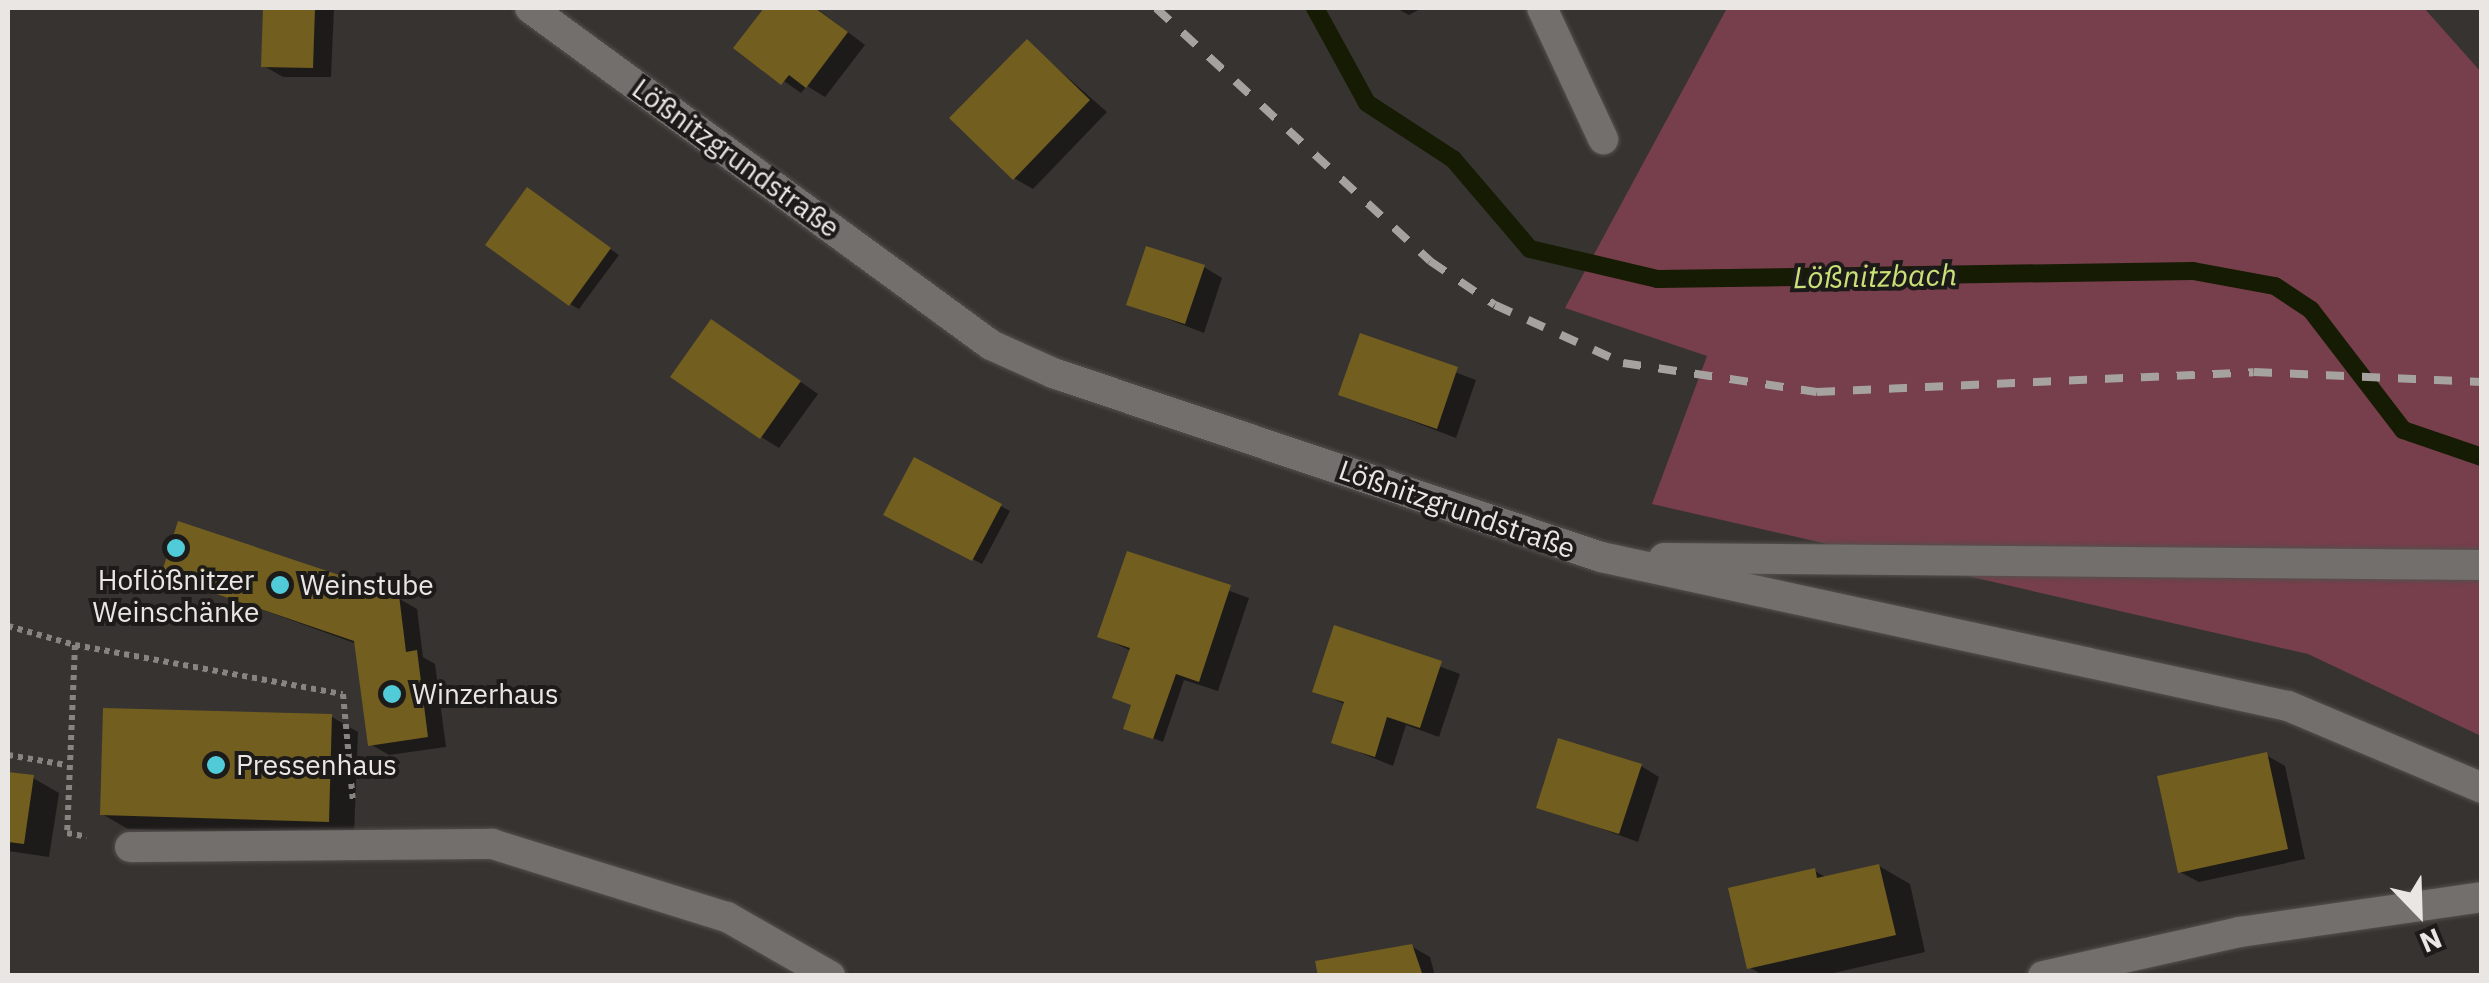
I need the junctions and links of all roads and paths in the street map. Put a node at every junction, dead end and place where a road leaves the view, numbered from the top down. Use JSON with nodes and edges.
{"nodes":[{"id":1,"x":530,"y":8,"type":"edge"},
{"id":2,"x":1542,"y":8,"type":"edge"},
{"id":3,"x":1603,"y":138,"type":"dead end"},
{"id":4,"x":1601,"y":557,"type":"junction"},
{"id":5,"x":2482,"y":565,"type":"edge"},
{"id":6,"x":8,"y":626,"type":"edge"},
{"id":7,"x":75,"y":646,"type":"junction"},
{"id":8,"x":8,"y":755,"type":"edge"},
{"id":9,"x":66,"y":765,"type":"junction"},
{"id":10,"x":2482,"y":788,"type":"edge"},
{"id":11,"x":394,"y":845,"type":"junction"},
{"id":12,"x":130,"y":847,"type":"joint"},
{"id":13,"x":2482,"y":897,"type":"edge"},
{"id":14,"x":830,"y":976,"type":"edge"},
{"id":15,"x":2043,"y":976,"type":"edge"}],
"edges":[{"from":1,"to":4,"type":"street","name":"Lößnitzgrundstraße"},
{"from":2,"to":3,"type":"street"},
{"from":4,"to":5,"type":"street"},
{"from":4,"to":10,"type":"street","name":"Lößnitzgrundstraße"},
{"from":6,"to":7,"type":"path"},
{"from":7,"to":9,"type":"path"},
{"from":7,"to":11,"type":"path"},
{"from":8,"to":9,"type":"path"},
{"from":9,"to":12,"type":"path"},
{"from":11,"to":12,"type":"street"},
{"from":11,"to":14,"type":"street"},
{"from":13,"to":15,"type":"street"}]}
